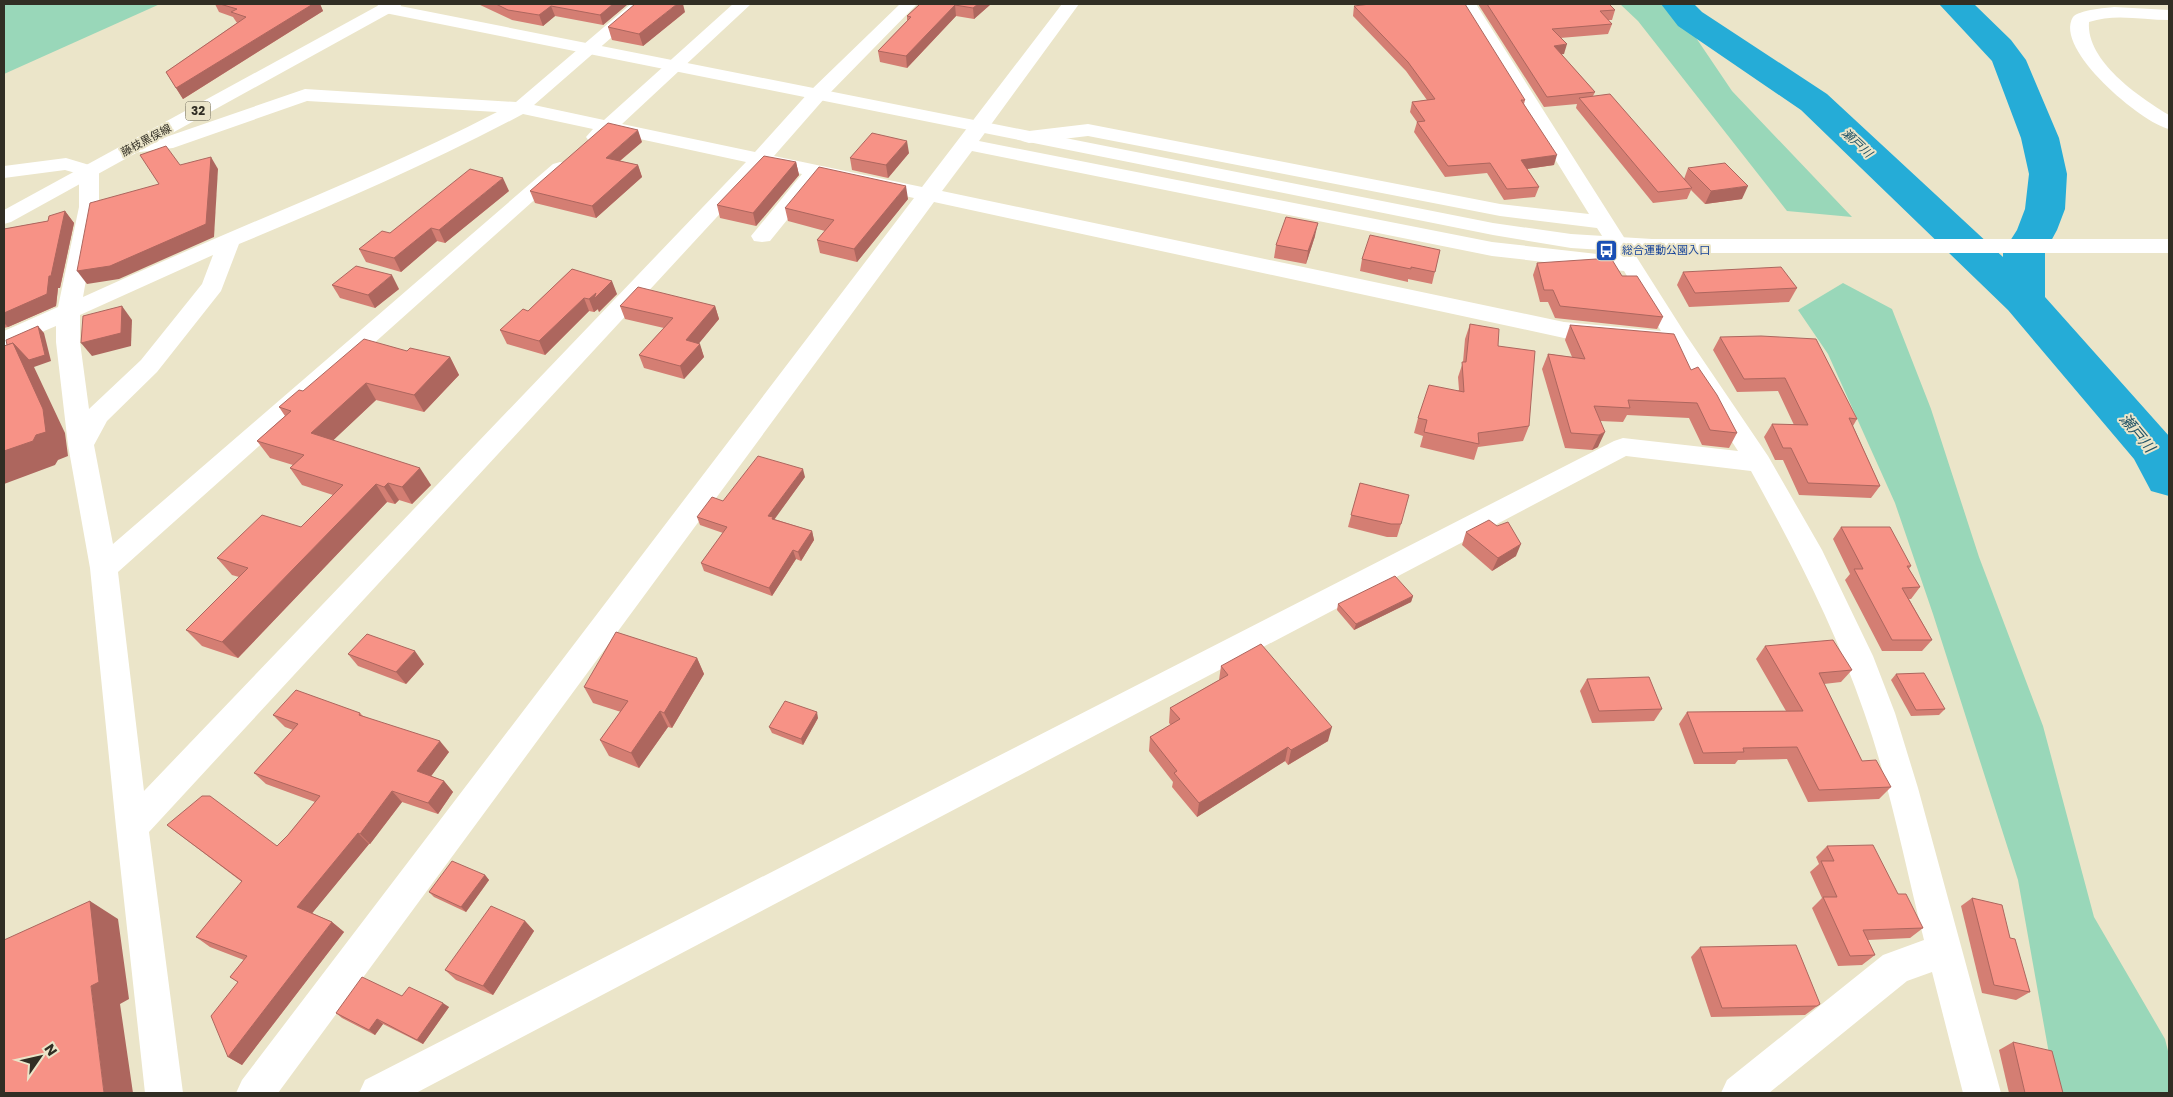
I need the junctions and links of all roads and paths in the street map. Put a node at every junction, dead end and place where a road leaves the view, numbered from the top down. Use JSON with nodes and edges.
{"nodes":[{"id":1,"x":641,"y":4,"type":"edge"},
{"id":2,"x":743,"y":4,"type":"edge"},
{"id":3,"x":910,"y":4,"type":"edge"},
{"id":4,"x":1071,"y":4,"type":"edge"},
{"id":5,"x":1468,"y":4,"type":"edge"},
{"id":6,"x":389,"y":6,"type":"edge"},
{"id":7,"x":2169,"y":15,"type":"edge"},
{"id":8,"x":590,"y":49,"type":"junction"},
{"id":9,"x":672,"y":67,"type":"junction"},
{"id":10,"x":817,"y":95,"type":"junction"},
{"id":11,"x":520,"y":108,"type":"junction"},
{"id":12,"x":2169,"y":123,"type":"edge"},
{"id":13,"x":607,"y":127,"type":"junction"},
{"id":14,"x":978,"y":127,"type":"junction"},
{"id":15,"x":1029,"y":137,"type":"junction"},
{"id":16,"x":966,"y":144,"type":"junction"},
{"id":17,"x":132,"y":147,"type":"junction"},
{"id":18,"x":760,"y":159,"type":"junction"},
{"id":19,"x":89,"y":171,"type":"junction"},
{"id":20,"x":4,"y":172,"type":"edge"},
{"id":21,"x":816,"y":172,"type":"junction"},
{"id":22,"x":926,"y":195,"type":"junction"},
{"id":23,"x":4,"y":218,"type":"edge"},
{"id":24,"x":1604,"y":222,"type":"junction"},
{"id":25,"x":762,"y":236,"type":"dead end"},
{"id":26,"x":230,"y":240,"type":"junction"},
{"id":27,"x":2169,"y":246,"type":"edge"},
{"id":28,"x":1631,"y":264,"type":"junction"},
{"id":29,"x":68,"y":313,"type":"junction"},
{"id":30,"x":4,"y":340,"type":"edge"},
{"id":31,"x":1678,"y":340,"type":"junction"},
{"id":32,"x":81,"y":445,"type":"junction"},
{"id":33,"x":1759,"y":463,"type":"junction"},
{"id":34,"x":104,"y":568,"type":"junction"},
{"id":35,"x":132,"y":827,"type":"junction"},
{"id":36,"x":1943,"y":951,"type":"junction"},
{"id":37,"x":164,"y":1093,"type":"edge"},
{"id":38,"x":255,"y":1093,"type":"edge"},
{"id":39,"x":378,"y":1093,"type":"edge"},
{"id":40,"x":1740,"y":1093,"type":"edge"},
{"id":41,"x":1982,"y":1093,"type":"edge"}],
"edges":[{"from":1,"to":8,"type":"street"},
{"from":2,"to":9,"type":"street"},
{"from":3,"to":10,"type":"street"},
{"from":4,"to":14,"type":"street"},
{"from":5,"to":24,"type":"street"},
{"from":6,"to":8,"type":"street"},
{"from":6,"to":17,"type":"street","name":"藤枝黒俣線","number":"32"},
{"from":7,"to":12,"type":"street"},
{"from":8,"to":9,"type":"street"},
{"from":8,"to":11,"type":"street"},
{"from":9,"to":10,"type":"street"},
{"from":9,"to":13,"type":"street"},
{"from":10,"to":14,"type":"street"},
{"from":10,"to":18,"type":"street"},
{"from":11,"to":13,"type":"street"},
{"from":11,"to":17,"type":"street"},
{"from":11,"to":26,"type":"street"},
{"from":13,"to":18,"type":"street"},
{"from":13,"to":34,"type":"street"},
{"from":14,"to":15,"type":"street"},
{"from":14,"to":16,"type":"street"},
{"from":15,"to":24,"type":"street"},
{"from":15,"to":27,"type":"street"},
{"from":16,"to":22,"type":"street"},
{"from":16,"to":28,"type":"street"},
{"from":17,"to":19,"type":"street","name":"藤枝黒俣線","number":"32"},
{"from":18,"to":21,"type":"street"},
{"from":18,"to":35,"type":"street"},
{"from":19,"to":20,"type":"street"},
{"from":19,"to":23,"type":"street","name":"藤枝黒俣線","number":"32"},
{"from":19,"to":29,"type":"street"},
{"from":21,"to":22,"type":"street"},
{"from":21,"to":25,"type":"street"},
{"from":22,"to":31,"type":"street"},
{"from":22,"to":38,"type":"street"},
{"from":24,"to":28,"type":"street"},
{"from":26,"to":29,"type":"street"},
{"from":26,"to":32,"type":"street"},
{"from":28,"to":31,"type":"street"},
{"from":29,"to":30,"type":"street"},
{"from":29,"to":32,"type":"street"},
{"from":31,"to":33,"type":"street"},
{"from":32,"to":34,"type":"street"},
{"from":33,"to":36,"type":"street"},
{"from":33,"to":39,"type":"street"},
{"from":34,"to":35,"type":"street"},
{"from":35,"to":37,"type":"street"},
{"from":36,"to":40,"type":"street"},
{"from":36,"to":41,"type":"street"}]}
